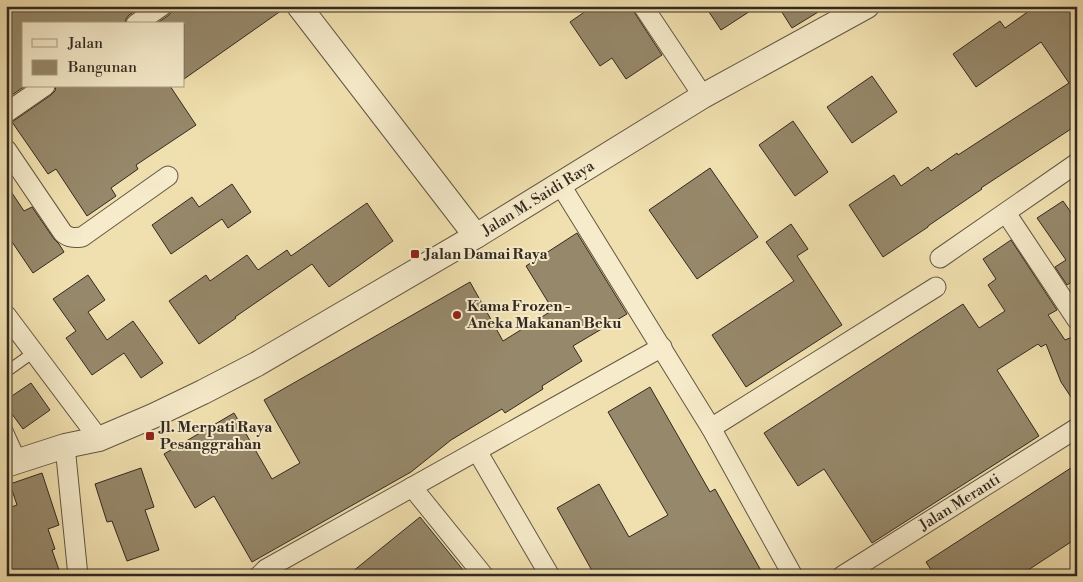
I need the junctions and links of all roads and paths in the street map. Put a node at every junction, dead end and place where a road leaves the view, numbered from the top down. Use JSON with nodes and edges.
{"nodes":[{"id":1,"x":162,"y":6,"type":"edge"},
{"id":2,"x":299,"y":6,"type":"edge"},
{"id":3,"x":643,"y":6,"type":"edge"},
{"id":4,"x":867,"y":6,"type":"edge"},
{"id":5,"x":139,"y":22,"type":"edge"},
{"id":6,"x":42,"y":88,"type":"edge"},
{"id":7,"x":703,"y":96,"type":"junction"},
{"id":8,"x":6,"y":113,"type":"edge"},
{"id":9,"x":6,"y":149,"type":"edge"},
{"id":10,"x":1077,"y":163,"type":"edge"},
{"id":11,"x":168,"y":176,"type":"dead end"},
{"id":12,"x":560,"y":184,"type":"junction"},
{"id":13,"x":1006,"y":213,"type":"junction"},
{"id":14,"x":476,"y":236,"type":"junction"},
{"id":15,"x":940,"y":258,"type":"dead end"},
{"id":16,"x":936,"y":287,"type":"dead end"},
{"id":17,"x":6,"y":315,"type":"edge"},
{"id":18,"x":1077,"y":320,"type":"edge"},
{"id":19,"x":662,"y":347,"type":"junction"},
{"id":20,"x":34,"y":352,"type":"junction"},
{"id":21,"x":6,"y":372,"type":"edge"},
{"id":22,"x":6,"y":426,"type":"edge"},
{"id":23,"x":711,"y":428,"type":"junction"},
{"id":24,"x":1077,"y":428,"type":"edge"},
{"id":25,"x":99,"y":439,"type":"junction"},
{"id":26,"x":66,"y":446,"type":"junction"},
{"id":27,"x":477,"y":451,"type":"junction"},
{"id":28,"x":14,"y":462,"type":"edge"},
{"id":29,"x":412,"y":487,"type":"junction"},
{"id":30,"x":78,"y":576,"type":"edge"},
{"id":31,"x":259,"y":576,"type":"edge"},
{"id":32,"x":484,"y":576,"type":"edge"},
{"id":33,"x":550,"y":576,"type":"edge"},
{"id":34,"x":793,"y":576,"type":"edge"},
{"id":35,"x":842,"y":576,"type":"edge"}],
"edges":[{"from":1,"to":5,"type":"street"},
{"from":2,"to":14,"type":"street"},
{"from":3,"to":7,"type":"street"},
{"from":4,"to":7,"type":"street","name":"Jalan M. Saidi Raya"},
{"from":6,"to":8,"type":"street"},
{"from":7,"to":12,"type":"street","name":"Jalan M. Saidi Raya"},
{"from":9,"to":11,"type":"street"},
{"from":10,"to":13,"type":"street"},
{"from":12,"to":14,"type":"street","name":"Jalan M. Saidi Raya"},
{"from":12,"to":19,"type":"street"},
{"from":13,"to":15,"type":"street"},
{"from":13,"to":18,"type":"street"},
{"from":14,"to":25,"type":"street","name":"Jalan M. Saidi Raya"},
{"from":16,"to":23,"type":"street"},
{"from":17,"to":20,"type":"street"},
{"from":19,"to":23,"type":"street"},
{"from":19,"to":27,"type":"street"},
{"from":20,"to":21,"type":"lane"},
{"from":20,"to":25,"type":"street"},
{"from":22,"to":28,"type":"lane"},
{"from":23,"to":34,"type":"street"},
{"from":24,"to":35,"type":"street","name":"Jalan Meranti"},
{"from":25,"to":26,"type":"street","name":"Jalan M. Saidi Raya"},
{"from":26,"to":28,"type":"street","name":"Jalan M. Saidi Raya"},
{"from":26,"to":30,"type":"street"},
{"from":27,"to":29,"type":"street"},
{"from":27,"to":33,"type":"street"},
{"from":29,"to":31,"type":"street"},
{"from":29,"to":32,"type":"street"}]}
